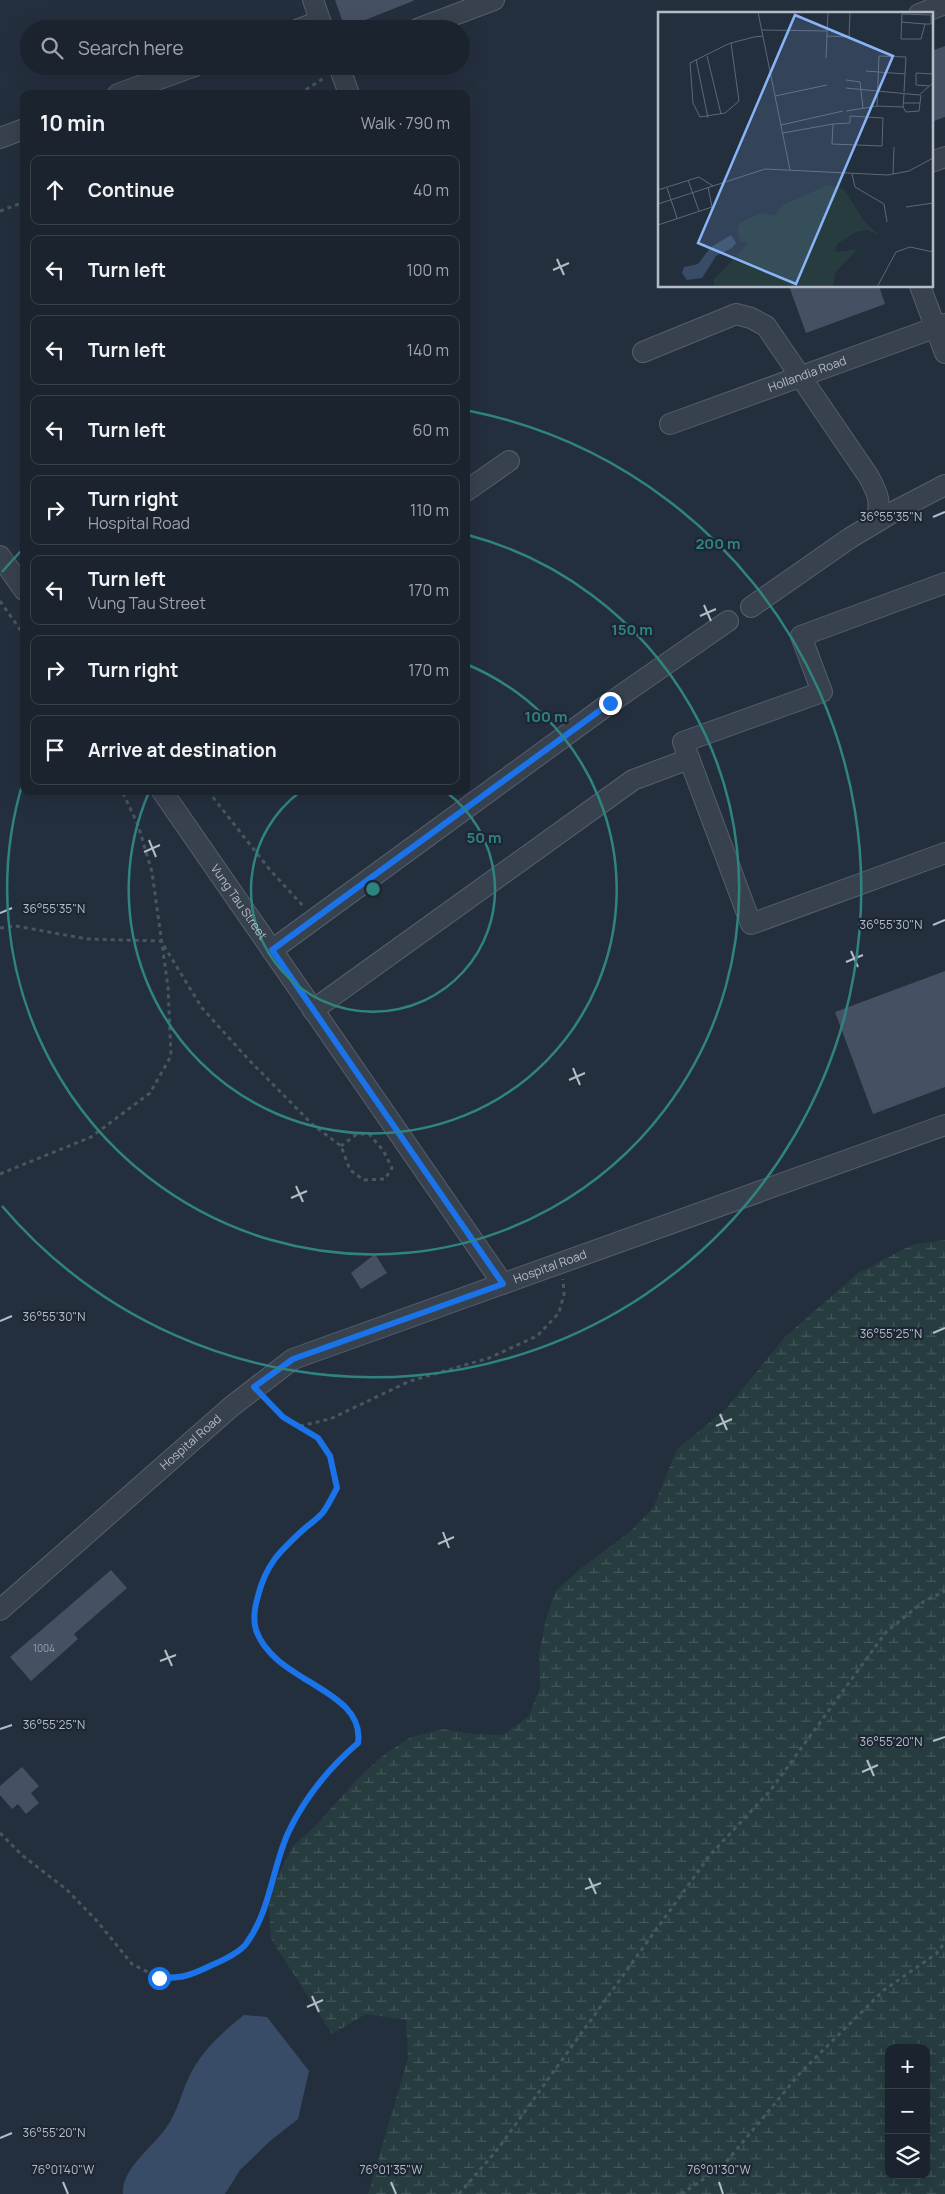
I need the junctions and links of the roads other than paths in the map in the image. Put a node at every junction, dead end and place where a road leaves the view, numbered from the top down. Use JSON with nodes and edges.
{"nodes":[{"id":1,"x":313,"y":0,"type":"edge"},
{"id":2,"x":494,"y":0,"type":"edge"},
{"id":3,"x":945,"y":4,"type":"edge"},
{"id":4,"x":924,"y":12,"type":"edge"},
{"id":5,"x":320,"y":20,"type":"edge"},
{"id":6,"x":441,"y":20,"type":"edge"},
{"id":7,"x":170,"y":75,"type":"edge"},
{"id":8,"x":342,"y":75,"type":"edge"},
{"id":9,"x":129,"y":90,"type":"edge"},
{"id":10,"x":348,"y":90,"type":"edge"},
{"id":11,"x":20,"y":130,"type":"edge"},
{"id":12,"x":0,"y":138,"type":"edge"},
{"id":13,"x":945,"y":157,"type":"edge"},
{"id":14,"x":932,"y":162,"type":"edge"},
{"id":15,"x":921,"y":288,"type":"edge"},
{"id":16,"x":940,"y":326,"type":"edge"},
{"id":17,"x":643,"y":352,"type":"dead end"},
{"id":18,"x":945,"y":353,"type":"edge"},
{"id":19,"x":801,"y":376,"type":"junction"},
{"id":20,"x":670,"y":424,"type":"dead end"},
{"id":21,"x":509,"y":461,"type":"dead end"},
{"id":22,"x":945,"y":485,"type":"edge"},
{"id":23,"x":470,"y":488,"type":"edge"},
{"id":24,"x":876,"y":522,"type":"junction"},
{"id":25,"x":0,"y":556,"type":"edge"},
{"id":26,"x":945,"y":583,"type":"edge"},
{"id":27,"x":20,"y":584,"type":"edge"},
{"id":28,"x":751,"y":608,"type":"dead end"},
{"id":29,"x":728,"y":621,"type":"dead end"},
{"id":30,"x":689,"y":759,"type":"junction"},
{"id":31,"x":165,"y":795,"type":"edge"},
{"id":32,"x":945,"y":853,"type":"edge"},
{"id":33,"x":272,"y":950,"type":"junction"},
{"id":34,"x":313,"y":1010,"type":"junction"},
{"id":35,"x":945,"y":1125,"type":"edge"},
{"id":36,"x":503,"y":1284,"type":"junction"},
{"id":37,"x":0,"y":1610,"type":"edge"}],
"edges":[{"from":1,"to":5,"type":"street"},
{"from":2,"to":6,"type":"street"},
{"from":3,"to":4,"type":"street"},
{"from":7,"to":9,"type":"street"},
{"from":8,"to":10,"type":"street"},
{"from":11,"to":12,"type":"street"},
{"from":13,"to":14,"type":"street"},
{"from":15,"to":16,"type":"street"},
{"from":16,"to":18,"type":"street"},
{"from":16,"to":19,"type":"street","name":"Hollandia Road"},
{"from":17,"to":19,"type":"street"},
{"from":19,"to":20,"type":"street","name":"Hollandia Road"},
{"from":19,"to":24,"type":"street"},
{"from":21,"to":23,"type":"street"},
{"from":22,"to":24,"type":"street"},
{"from":24,"to":28,"type":"street"},
{"from":25,"to":27,"type":"street"},
{"from":26,"to":30,"type":"street"},
{"from":29,"to":33,"type":"street"},
{"from":30,"to":32,"type":"street"},
{"from":30,"to":34,"type":"street"},
{"from":31,"to":33,"type":"street","name":"Vung Tau Street"},
{"from":33,"to":34,"type":"street","name":"Vung Tau Street"},
{"from":34,"to":36,"type":"street","name":"Vung Tau Street"},
{"from":35,"to":36,"type":"street","name":"Hospital Road"},
{"from":36,"to":37,"type":"street","name":"Hospital Road"}]}
